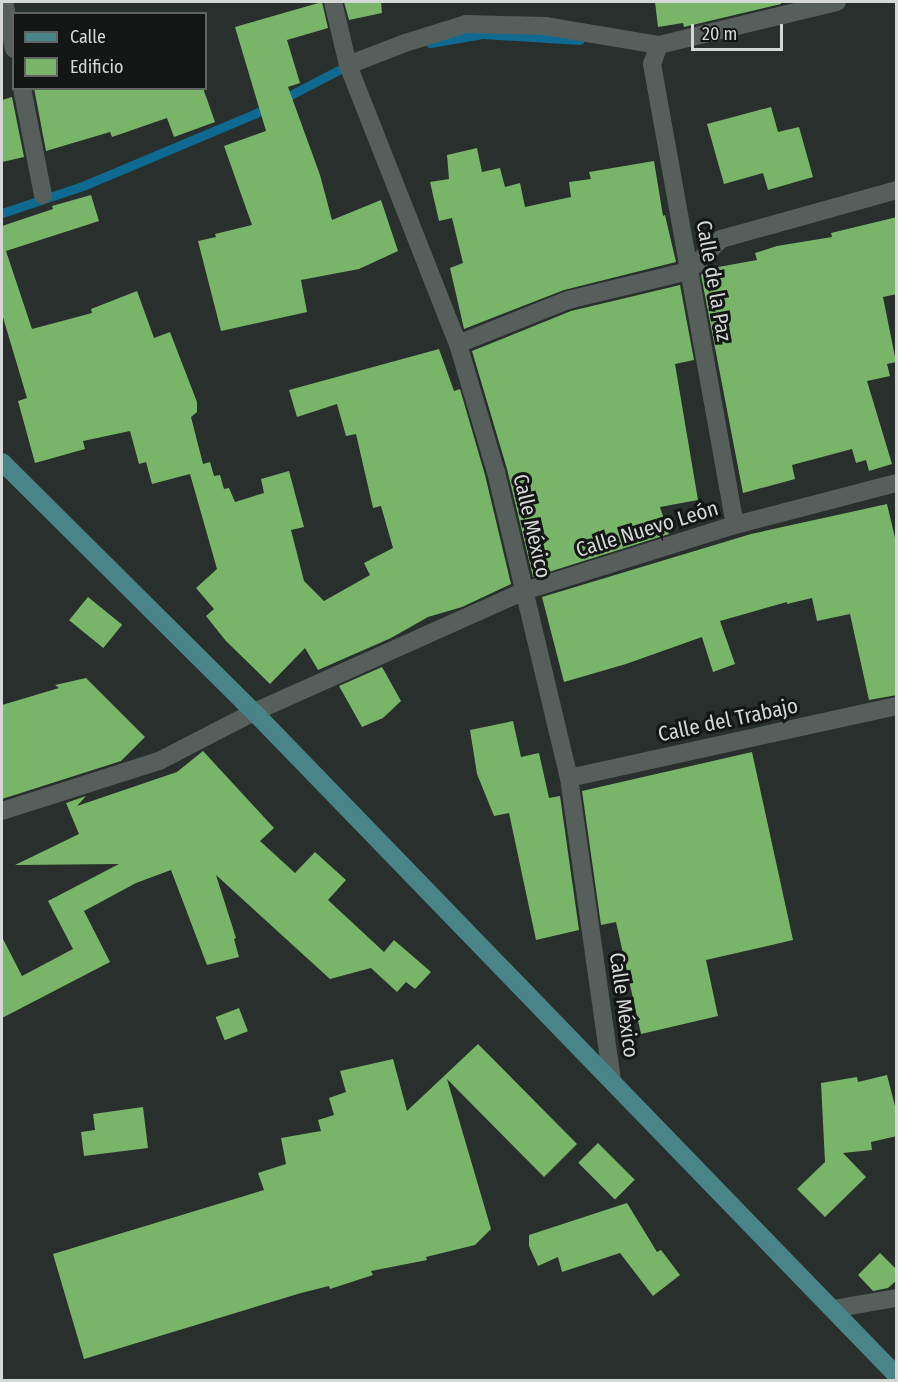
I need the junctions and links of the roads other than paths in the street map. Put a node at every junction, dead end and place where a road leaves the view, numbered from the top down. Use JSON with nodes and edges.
{"nodes":[{"id":1,"x":4,"y":2,"type":"edge"},
{"id":2,"x":333,"y":2,"type":"edge"},
{"id":3,"x":837,"y":2,"type":"edge"},
{"id":4,"x":12,"y":40,"type":"edge"},
{"id":5,"x":659,"y":45,"type":"junction"},
{"id":6,"x":348,"y":65,"type":"junction"},
{"id":7,"x":22,"y":90,"type":"edge"},
{"id":8,"x":897,"y":190,"type":"edge"},
{"id":9,"x":43,"y":195,"type":"dead end"},
{"id":10,"x":689,"y":271,"type":"junction"},
{"id":11,"x":458,"y":344,"type":"junction"},
{"id":12,"x":2,"y":462,"type":"edge"},
{"id":13,"x":897,"y":483,"type":"edge"},
{"id":14,"x":735,"y":525,"type":"junction"},
{"id":15,"x":524,"y":591,"type":"junction"},
{"id":16,"x":897,"y":706,"type":"edge"},
{"id":17,"x":254,"y":712,"type":"junction"},
{"id":18,"x":569,"y":778,"type":"junction"},
{"id":19,"x":2,"y":811,"type":"edge"},
{"id":20,"x":612,"y":1081,"type":"junction"},
{"id":21,"x":897,"y":1298,"type":"edge"},
{"id":22,"x":833,"y":1309,"type":"junction"},
{"id":23,"x":897,"y":1375,"type":"edge"}],
"edges":[{"from":1,"to":4,"type":"street"},
{"from":2,"to":6,"type":"street","name":"Calle México"},
{"from":3,"to":5,"type":"street"},
{"from":5,"to":6,"type":"street"},
{"from":5,"to":10,"type":"street","name":"Calle de la Paz"},
{"from":6,"to":11,"type":"street","name":"Calle México"},
{"from":7,"to":9,"type":"street"},
{"from":8,"to":10,"type":"street"},
{"from":10,"to":11,"type":"street"},
{"from":10,"to":14,"type":"street","name":"Calle de la Paz"},
{"from":11,"to":15,"type":"street","name":"Calle México"},
{"from":12,"to":17,"type":"main road"},
{"from":13,"to":14,"type":"street","name":"Calle Nuevo León"},
{"from":14,"to":15,"type":"street","name":"Calle Nuevo León"},
{"from":15,"to":17,"type":"street","name":"Calle Nuevo León"},
{"from":15,"to":18,"type":"street","name":"Calle México"},
{"from":16,"to":18,"type":"street","name":"Calle del Trabajo"},
{"from":17,"to":19,"type":"street","name":"Calle Nuevo León"},
{"from":17,"to":20,"type":"main road"},
{"from":18,"to":20,"type":"street","name":"Calle México"},
{"from":20,"to":22,"type":"main road"},
{"from":21,"to":22,"type":"street"},
{"from":22,"to":23,"type":"main road"}]}
